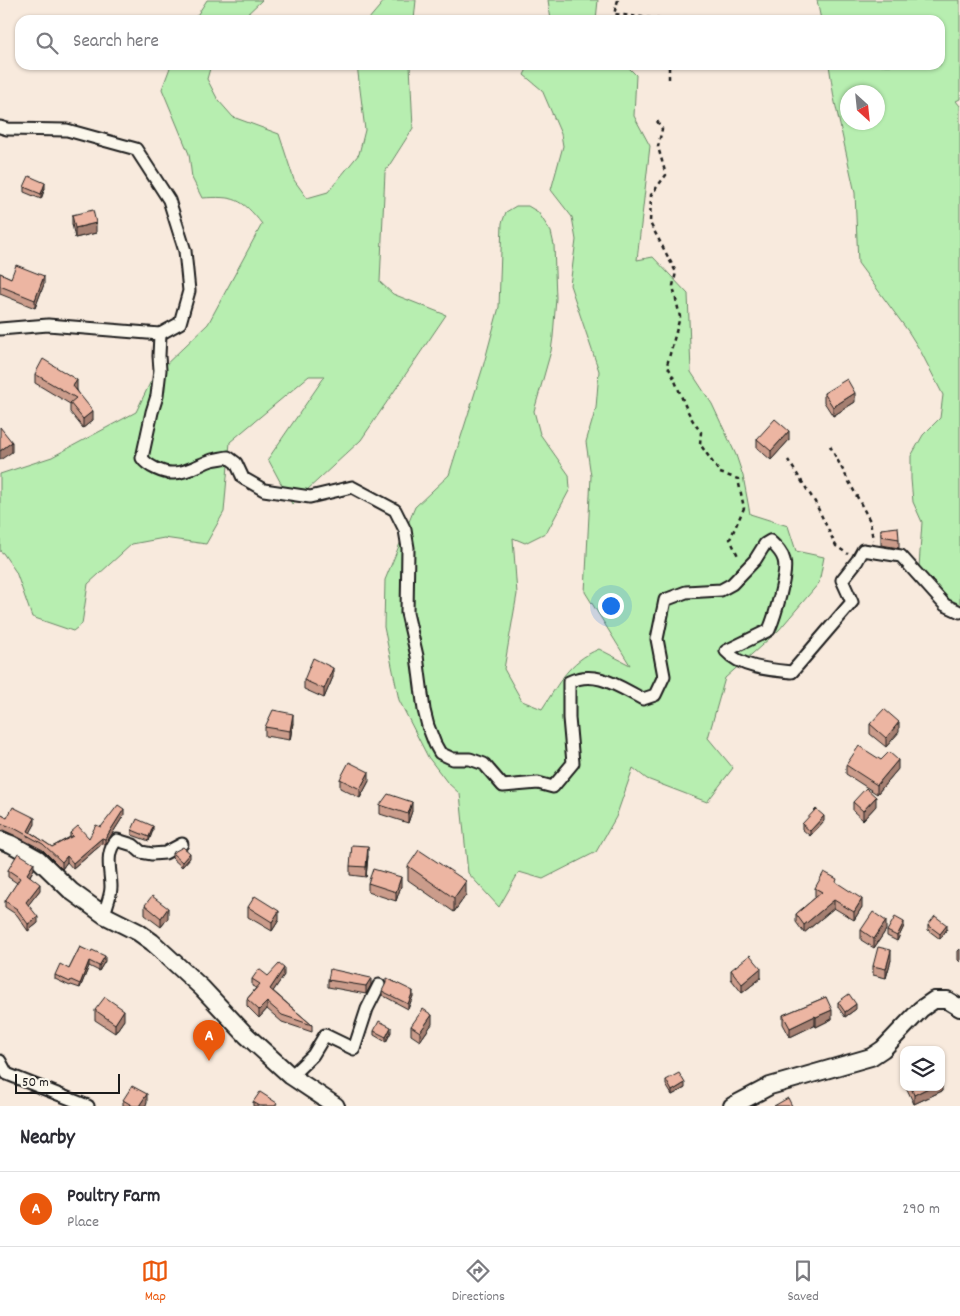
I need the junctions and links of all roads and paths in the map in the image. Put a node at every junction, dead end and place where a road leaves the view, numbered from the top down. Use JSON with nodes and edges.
{"nodes":[{"id":1,"x":618,"y":0,"type":"edge"},
{"id":2,"x":623,"y":15,"type":"edge"},
{"id":3,"x":669,"y":70,"type":"edge"},
{"id":4,"x":669,"y":79,"type":"dead end"},
{"id":5,"x":657,"y":121,"type":"dead end"},
{"id":6,"x":0,"y":127,"type":"edge"},
{"id":7,"x":0,"y":329,"type":"edge"},
{"id":8,"x":160,"y":334,"type":"junction"},
{"id":9,"x":830,"y":446,"type":"dead end"},
{"id":10,"x":788,"y":460,"type":"dead end"},
{"id":11,"x":875,"y":551,"type":"junction"},
{"id":12,"x":857,"y":561,"type":"junction"},
{"id":13,"x":745,"y":571,"type":"junction"},
{"id":14,"x":960,"y":612,"type":"edge"},
{"id":15,"x":0,"y":840,"type":"edge"},
{"id":16,"x":182,"y":844,"type":"dead end"},
{"id":17,"x":104,"y":915,"type":"junction"},
{"id":18,"x":379,"y":985,"type":"dead end"},
{"id":19,"x":960,"y":1008,"type":"edge"},
{"id":20,"x":0,"y":1060,"type":"edge"},
{"id":21,"x":292,"y":1076,"type":"junction"},
{"id":22,"x":88,"y":1106,"type":"edge"},
{"id":23,"x":336,"y":1106,"type":"edge"},
{"id":24,"x":732,"y":1106,"type":"edge"}],
"edges":[{"from":1,"to":2,"type":"path"},
{"from":3,"to":4,"type":"path"},
{"from":5,"to":13,"type":"path"},
{"from":6,"to":8,"type":"street"},
{"from":7,"to":8,"type":"street"},
{"from":8,"to":13,"type":"street"},
{"from":9,"to":11,"type":"path"},
{"from":10,"to":12,"type":"path"},
{"from":11,"to":12,"type":"street"},
{"from":11,"to":14,"type":"street"},
{"from":12,"to":13,"type":"street"},
{"from":15,"to":17,"type":"main road"},
{"from":16,"to":17,"type":"street"},
{"from":17,"to":21,"type":"main road"},
{"from":18,"to":21,"type":"street"},
{"from":19,"to":24,"type":"main road"},
{"from":20,"to":22,"type":"street"},
{"from":21,"to":23,"type":"main road"}]}
